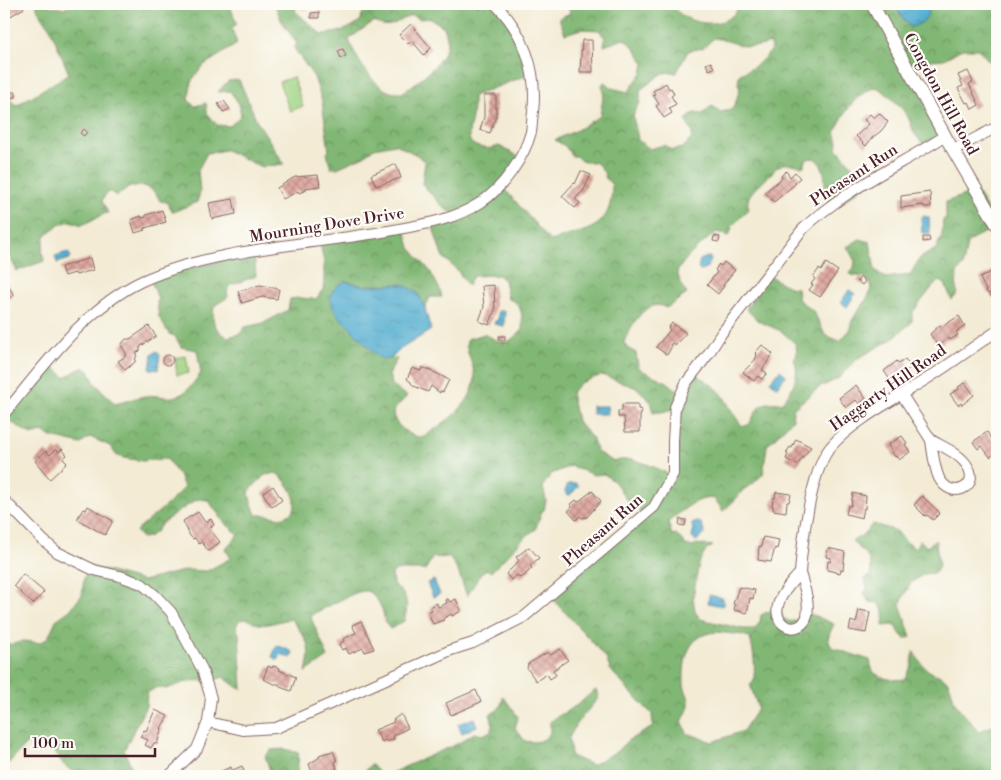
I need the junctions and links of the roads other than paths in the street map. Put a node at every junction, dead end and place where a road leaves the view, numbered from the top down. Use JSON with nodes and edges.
{"nodes":[{"id":1,"x":495,"y":4,"type":"edge"},
{"id":2,"x":872,"y":4,"type":"edge"},
{"id":3,"x":997,"y":127,"type":"edge"},
{"id":4,"x":945,"y":136,"type":"junction"},
{"id":5,"x":953,"y":150,"type":"junction"},
{"id":6,"x":997,"y":225,"type":"edge"},
{"id":7,"x":997,"y":331,"type":"edge"},
{"id":8,"x":902,"y":395,"type":"junction"},
{"id":9,"x":4,"y":414,"type":"edge"},
{"id":10,"x":931,"y":440,"type":"junction"},
{"id":11,"x":4,"y":500,"type":"edge"},
{"id":12,"x":800,"y":574,"type":"junction"},
{"id":13,"x":208,"y":722,"type":"junction"},
{"id":14,"x":169,"y":776,"type":"edge"}],
"edges":[{"from":1,"to":9,"type":"street","name":"Mourning Dove Drive"},
{"from":2,"to":4,"type":"street","name":"Congdon Hill Road"},
{"from":3,"to":5,"type":"street"},
{"from":4,"to":5,"type":"street","name":"Congdon Hill Road"},
{"from":4,"to":13,"type":"street","name":"Pheasant Run"},
{"from":5,"to":6,"type":"street","name":"Congdon Hill Road"},
{"from":7,"to":8,"type":"street","name":"Haggarty Hill Road"},
{"from":8,"to":10,"type":"street"},
{"from":8,"to":12,"type":"street","name":"Haggarty Hill Road"},
{"from":10,"to":10,"type":"street"},
{"from":11,"to":13,"type":"street"},
{"from":12,"to":12,"type":"street","name":"Haggarty Hill Road"},
{"from":13,"to":14,"type":"street"}]}
